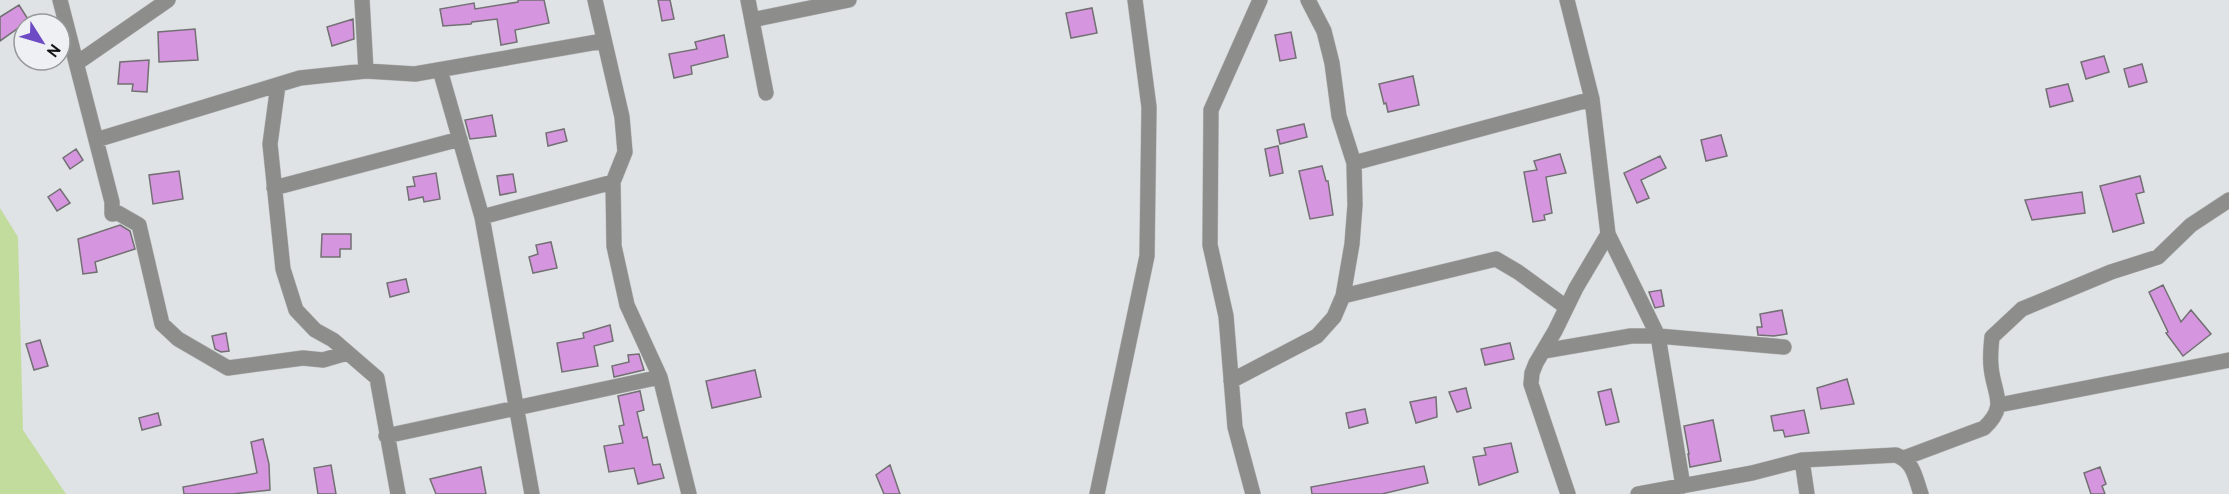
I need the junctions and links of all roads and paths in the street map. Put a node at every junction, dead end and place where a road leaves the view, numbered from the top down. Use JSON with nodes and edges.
{"nodes":[{"id":1,"x":60,"y":0,"type":"edge"},
{"id":2,"x":168,"y":0,"type":"edge"},
{"id":3,"x":362,"y":0,"type":"edge"},
{"id":4,"x":595,"y":0,"type":"edge"},
{"id":5,"x":748,"y":0,"type":"edge"},
{"id":6,"x":849,"y":0,"type":"edge"},
{"id":7,"x":1135,"y":0,"type":"edge"},
{"id":8,"x":1260,"y":0,"type":"edge"},
{"id":9,"x":1308,"y":0,"type":"edge"},
{"id":10,"x":1567,"y":0,"type":"edge"},
{"id":11,"x":752,"y":20,"type":"junction"},
{"id":12,"x":603,"y":41,"type":"junction"},
{"id":13,"x":78,"y":63,"type":"junction"},
{"id":14,"x":440,"y":70,"type":"junction"},
{"id":15,"x":366,"y":71,"type":"junction"},
{"id":16,"x":278,"y":85,"type":"junction"},
{"id":17,"x":766,"y":93,"type":"dead end"},
{"id":18,"x":1592,"y":99,"type":"junction"},
{"id":19,"x":460,"y":139,"type":"junction"},
{"id":20,"x":96,"y":140,"type":"junction"},
{"id":21,"x":1354,"y":164,"type":"junction"},
{"id":22,"x":613,"y":182,"type":"junction"},
{"id":23,"x":274,"y":188,"type":"junction"},
{"id":24,"x":2229,"y":200,"type":"edge"},
{"id":25,"x":482,"y":217,"type":"junction"},
{"id":26,"x":1608,"y":234,"type":"junction"},
{"id":27,"x":1343,"y":296,"type":"junction"},
{"id":28,"x":1566,"y":307,"type":"junction"},
{"id":29,"x":1658,"y":336,"type":"junction"},
{"id":30,"x":1784,"y":347,"type":"dead end"},
{"id":31,"x":1544,"y":351,"type":"junction"},
{"id":32,"x":347,"y":353,"type":"junction"},
{"id":33,"x":2229,"y":360,"type":"edge"},
{"id":34,"x":660,"y":377,"type":"junction"},
{"id":35,"x":1231,"y":381,"type":"junction"},
{"id":36,"x":1999,"y":405,"type":"junction"},
{"id":37,"x":516,"y":408,"type":"junction"},
{"id":38,"x":386,"y":436,"type":"junction"},
{"id":39,"x":1904,"y":458,"type":"junction"},
{"id":40,"x":1802,"y":460,"type":"junction"},
{"id":41,"x":1683,"y":486,"type":"junction"},
{"id":42,"x":398,"y":494,"type":"edge"},
{"id":43,"x":531,"y":494,"type":"edge"},
{"id":44,"x":689,"y":494,"type":"edge"},
{"id":45,"x":1096,"y":494,"type":"edge"},
{"id":46,"x":1253,"y":494,"type":"edge"},
{"id":47,"x":1568,"y":494,"type":"edge"},
{"id":48,"x":1638,"y":494,"type":"edge"},
{"id":49,"x":1807,"y":494,"type":"edge"},
{"id":50,"x":1921,"y":494,"type":"edge"}],
"edges":[{"from":1,"to":13,"type":"street"},
{"from":2,"to":13,"type":"street"},
{"from":3,"to":15,"type":"street"},
{"from":4,"to":12,"type":"street"},
{"from":5,"to":11,"type":"street"},
{"from":6,"to":11,"type":"street"},
{"from":7,"to":45,"type":"street"},
{"from":8,"to":35,"type":"street"},
{"from":9,"to":21,"type":"street"},
{"from":10,"to":18,"type":"street"},
{"from":11,"to":17,"type":"street"},
{"from":12,"to":14,"type":"street"},
{"from":12,"to":22,"type":"street"},
{"from":13,"to":20,"type":"street"},
{"from":14,"to":15,"type":"street"},
{"from":14,"to":19,"type":"street"},
{"from":15,"to":16,"type":"street"},
{"from":16,"to":20,"type":"street"},
{"from":16,"to":23,"type":"street"},
{"from":18,"to":21,"type":"street"},
{"from":18,"to":26,"type":"street"},
{"from":19,"to":23,"type":"street"},
{"from":19,"to":25,"type":"street"},
{"from":20,"to":32,"type":"street"},
{"from":21,"to":27,"type":"street"},
{"from":22,"to":25,"type":"street"},
{"from":22,"to":34,"type":"street"},
{"from":23,"to":32,"type":"street"},
{"from":24,"to":36,"type":"street"},
{"from":25,"to":37,"type":"street"},
{"from":26,"to":28,"type":"street"},
{"from":26,"to":29,"type":"street"},
{"from":27,"to":28,"type":"street"},
{"from":27,"to":35,"type":"street"},
{"from":28,"to":31,"type":"street"},
{"from":29,"to":30,"type":"street"},
{"from":29,"to":31,"type":"street"},
{"from":29,"to":41,"type":"street"},
{"from":31,"to":47,"type":"street"},
{"from":32,"to":38,"type":"street"},
{"from":33,"to":36,"type":"street"},
{"from":34,"to":37,"type":"street"},
{"from":34,"to":44,"type":"street"},
{"from":35,"to":46,"type":"street"},
{"from":36,"to":39,"type":"street"},
{"from":37,"to":38,"type":"street"},
{"from":37,"to":43,"type":"street"},
{"from":38,"to":42,"type":"street"},
{"from":39,"to":40,"type":"street"},
{"from":39,"to":50,"type":"street"},
{"from":40,"to":41,"type":"street"},
{"from":40,"to":49,"type":"street"},
{"from":41,"to":48,"type":"street"}]}
